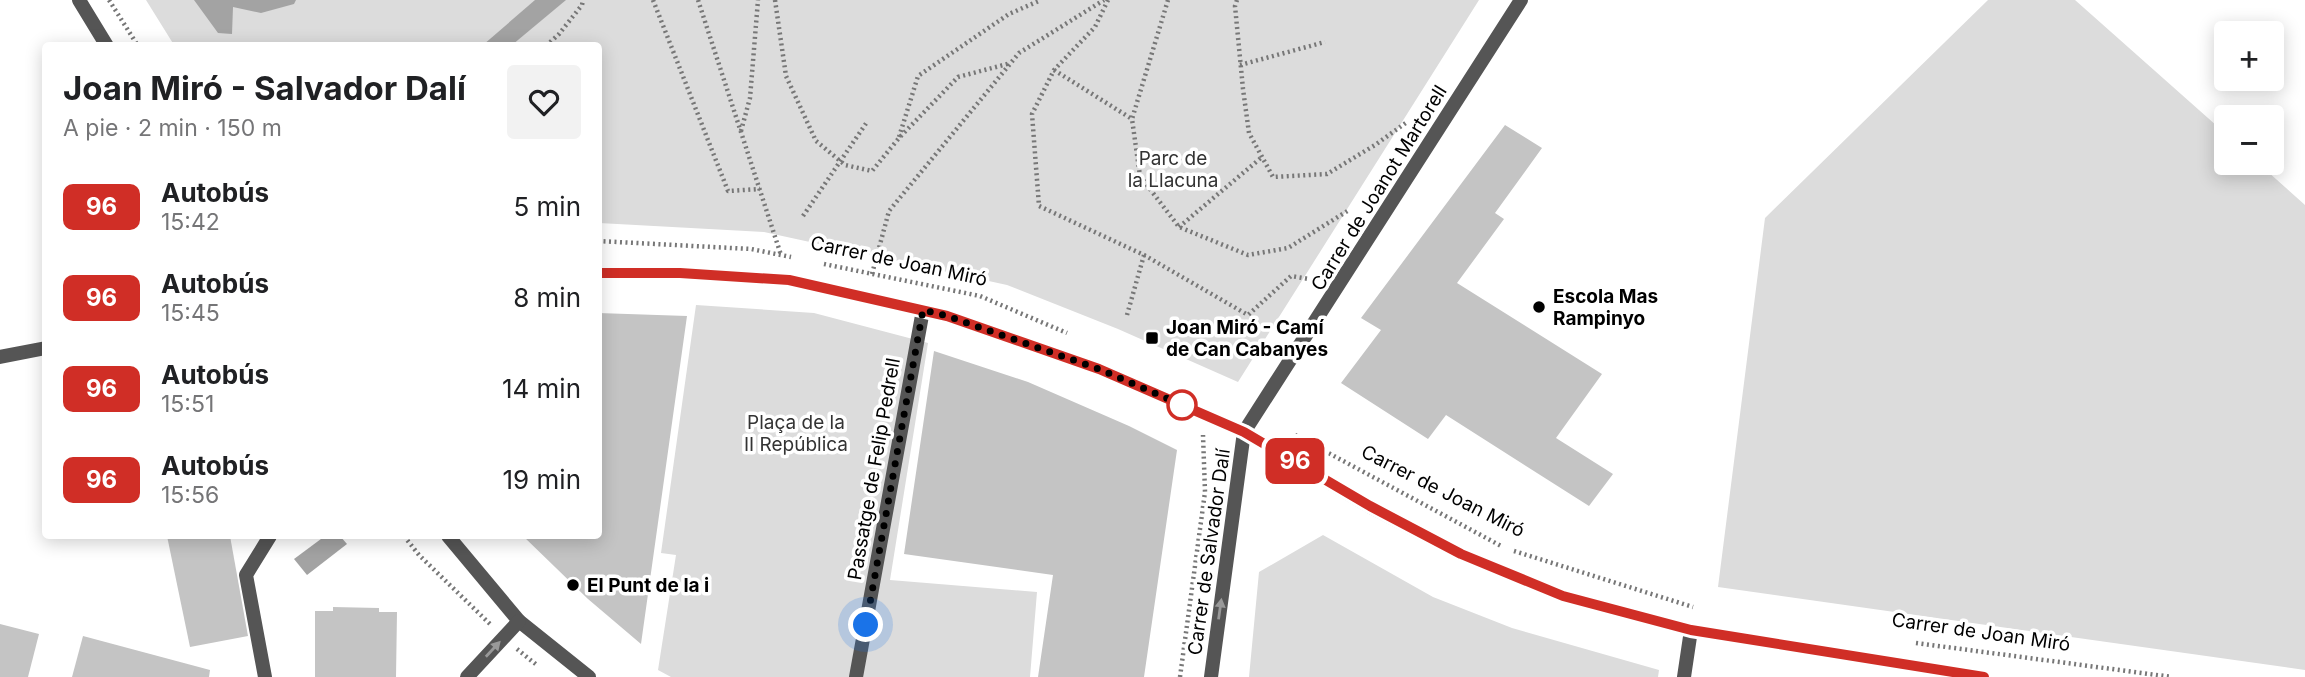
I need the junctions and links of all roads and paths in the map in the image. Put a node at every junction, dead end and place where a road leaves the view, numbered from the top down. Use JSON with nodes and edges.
{"nodes":[{"id":1,"x":79,"y":0,"type":"edge"},
{"id":2,"x":109,"y":0,"type":"edge"},
{"id":3,"x":583,"y":0,"type":"edge"},
{"id":4,"x":653,"y":0,"type":"edge"},
{"id":5,"x":698,"y":0,"type":"edge"},
{"id":6,"x":758,"y":0,"type":"edge"},
{"id":7,"x":775,"y":0,"type":"edge"},
{"id":8,"x":1041,"y":0,"type":"edge"},
{"id":9,"x":1106,"y":0,"type":"edge"},
{"id":10,"x":1168,"y":0,"type":"edge"},
{"id":11,"x":1237,"y":0,"type":"edge"},
{"id":12,"x":1521,"y":0,"type":"edge"},
{"id":13,"x":105,"y":42,"type":"edge"},
{"id":14,"x":135,"y":42,"type":"edge"},
{"id":15,"x":550,"y":42,"type":"edge"},
{"id":16,"x":1325,"y":42,"type":"dead end"},
{"id":17,"x":1011,"y":63,"type":"junction"},
{"id":18,"x":1240,"y":65,"type":"junction"},
{"id":19,"x":1054,"y":70,"type":"junction"},
{"id":20,"x":1132,"y":119,"type":"junction"},
{"id":21,"x":867,"y":122,"type":"dead end"},
{"id":22,"x":1407,"y":122,"type":"dead end"},
{"id":23,"x":741,"y":132,"type":"junction"},
{"id":24,"x":899,"y":138,"type":"junction"},
{"id":25,"x":1262,"y":157,"type":"junction"},
{"id":26,"x":841,"y":161,"type":"junction"},
{"id":27,"x":760,"y":189,"type":"junction"},
{"id":28,"x":1349,"y":210,"type":"dead end"},
{"id":29,"x":803,"y":216,"type":"dead end"},
{"id":30,"x":1179,"y":227,"type":"junction"},
{"id":31,"x":602,"y":241,"type":"edge"},
{"id":32,"x":781,"y":255,"type":"junction"},
{"id":33,"x":1144,"y":255,"type":"junction"},
{"id":34,"x":794,"y":258,"type":"dead end"},
{"id":35,"x":820,"y":263,"type":"dead end"},
{"id":36,"x":602,"y":273,"type":"edge"},
{"id":37,"x":872,"y":274,"type":"junction"},
{"id":38,"x":1309,"y":279,"type":"dead end"},
{"id":39,"x":923,"y":310,"type":"junction"},
{"id":40,"x":1127,"y":315,"type":"dead end"},
{"id":41,"x":1068,"y":334,"type":"dead end"},
{"id":42,"x":42,"y":349,"type":"edge"},
{"id":43,"x":0,"y":357,"type":"edge"},
{"id":44,"x":1200,"y":413,"type":"junction"},
{"id":45,"x":1244,"y":432,"type":"junction"},
{"id":46,"x":1293,"y":434,"type":"dead end"},
{"id":47,"x":268,"y":539,"type":"edge"},
{"id":48,"x":406,"y":539,"type":"edge"},
{"id":49,"x":451,"y":539,"type":"edge"},
{"id":50,"x":1701,"y":609,"type":"dead end"},
{"id":51,"x":519,"y":621,"type":"junction"},
{"id":52,"x":1691,"y":630,"type":"junction"},
{"id":53,"x":503,"y":637,"type":"junction"},
{"id":54,"x":1905,"y":641,"type":"dead end"},
{"id":55,"x":543,"y":670,"type":"dead end"},
{"id":56,"x":265,"y":677,"type":"edge"},
{"id":57,"x":467,"y":677,"type":"edge"},
{"id":58,"x":589,"y":677,"type":"edge"},
{"id":59,"x":856,"y":677,"type":"edge"},
{"id":60,"x":1180,"y":677,"type":"edge"},
{"id":61,"x":1211,"y":677,"type":"edge"},
{"id":62,"x":1684,"y":677,"type":"edge"},
{"id":63,"x":1984,"y":677,"type":"edge"},
{"id":64,"x":2172,"y":677,"type":"edge"}],
"edges":[{"from":1,"to":13,"type":"street"},
{"from":2,"to":14,"type":"path"},
{"from":3,"to":15,"type":"path"},
{"from":4,"to":27,"type":"path"},
{"from":5,"to":23,"type":"path"},
{"from":6,"to":23,"type":"path"},
{"from":7,"to":26,"type":"path"},
{"from":8,"to":24,"type":"path"},
{"from":9,"to":17,"type":"path"},
{"from":9,"to":19,"type":"path"},
{"from":10,"to":20,"type":"path"},
{"from":11,"to":18,"type":"path"},
{"from":12,"to":45,"type":"street","name":"Carrer de Joanot Martorell"},
{"from":16,"to":18,"type":"path"},
{"from":17,"to":24,"type":"path"},
{"from":17,"to":37,"type":"path"},
{"from":18,"to":25,"type":"path"},
{"from":19,"to":20,"type":"path"},
{"from":19,"to":33,"type":"path"},
{"from":20,"to":30,"type":"path"},
{"from":21,"to":26,"type":"path"},
{"from":22,"to":25,"type":"path"},
{"from":23,"to":27,"type":"path"},
{"from":24,"to":26,"type":"path"},
{"from":25,"to":30,"type":"path"},
{"from":26,"to":29,"type":"path"},
{"from":27,"to":32,"type":"path"},
{"from":28,"to":30,"type":"path"},
{"from":31,"to":32,"type":"path","name":"Carrer de Joan Miró"},
{"from":32,"to":34,"type":"path","name":"Carrer de Joan Miró"},
{"from":33,"to":38,"type":"path"},
{"from":33,"to":40,"type":"path"},
{"from":35,"to":37,"type":"path","name":"Carrer de Joan Miró"},
{"from":36,"to":39,"type":"street"},
{"from":37,"to":41,"type":"path","name":"Carrer de Joan Miró"},
{"from":39,"to":44,"type":"street"},
{"from":39,"to":59,"type":"street","name":"Passatge de Felip Pedrell"},
{"from":42,"to":43,"type":"street"},
{"from":44,"to":45,"type":"street"},
{"from":44,"to":60,"type":"path"},
{"from":45,"to":52,"type":"street"},
{"from":61,"to":45,"type":"street","name":"Carrer de Salvador Dalí","one_way":true},
{"from":46,"to":50,"type":"path","name":"Carrer de Joan Miró"},
{"from":47,"to":56,"type":"street"},
{"from":48,"to":53,"type":"path"},
{"from":49,"to":51,"type":"street"},
{"from":51,"to":53,"type":"street"},
{"from":51,"to":58,"type":"street"},
{"from":52,"to":62,"type":"street"},
{"from":52,"to":63,"type":"street"},
{"from":53,"to":55,"type":"path"},
{"from":57,"to":53,"type":"street","one_way":true},
{"from":54,"to":64,"type":"path","name":"Carrer de Joan Miró"}]}
